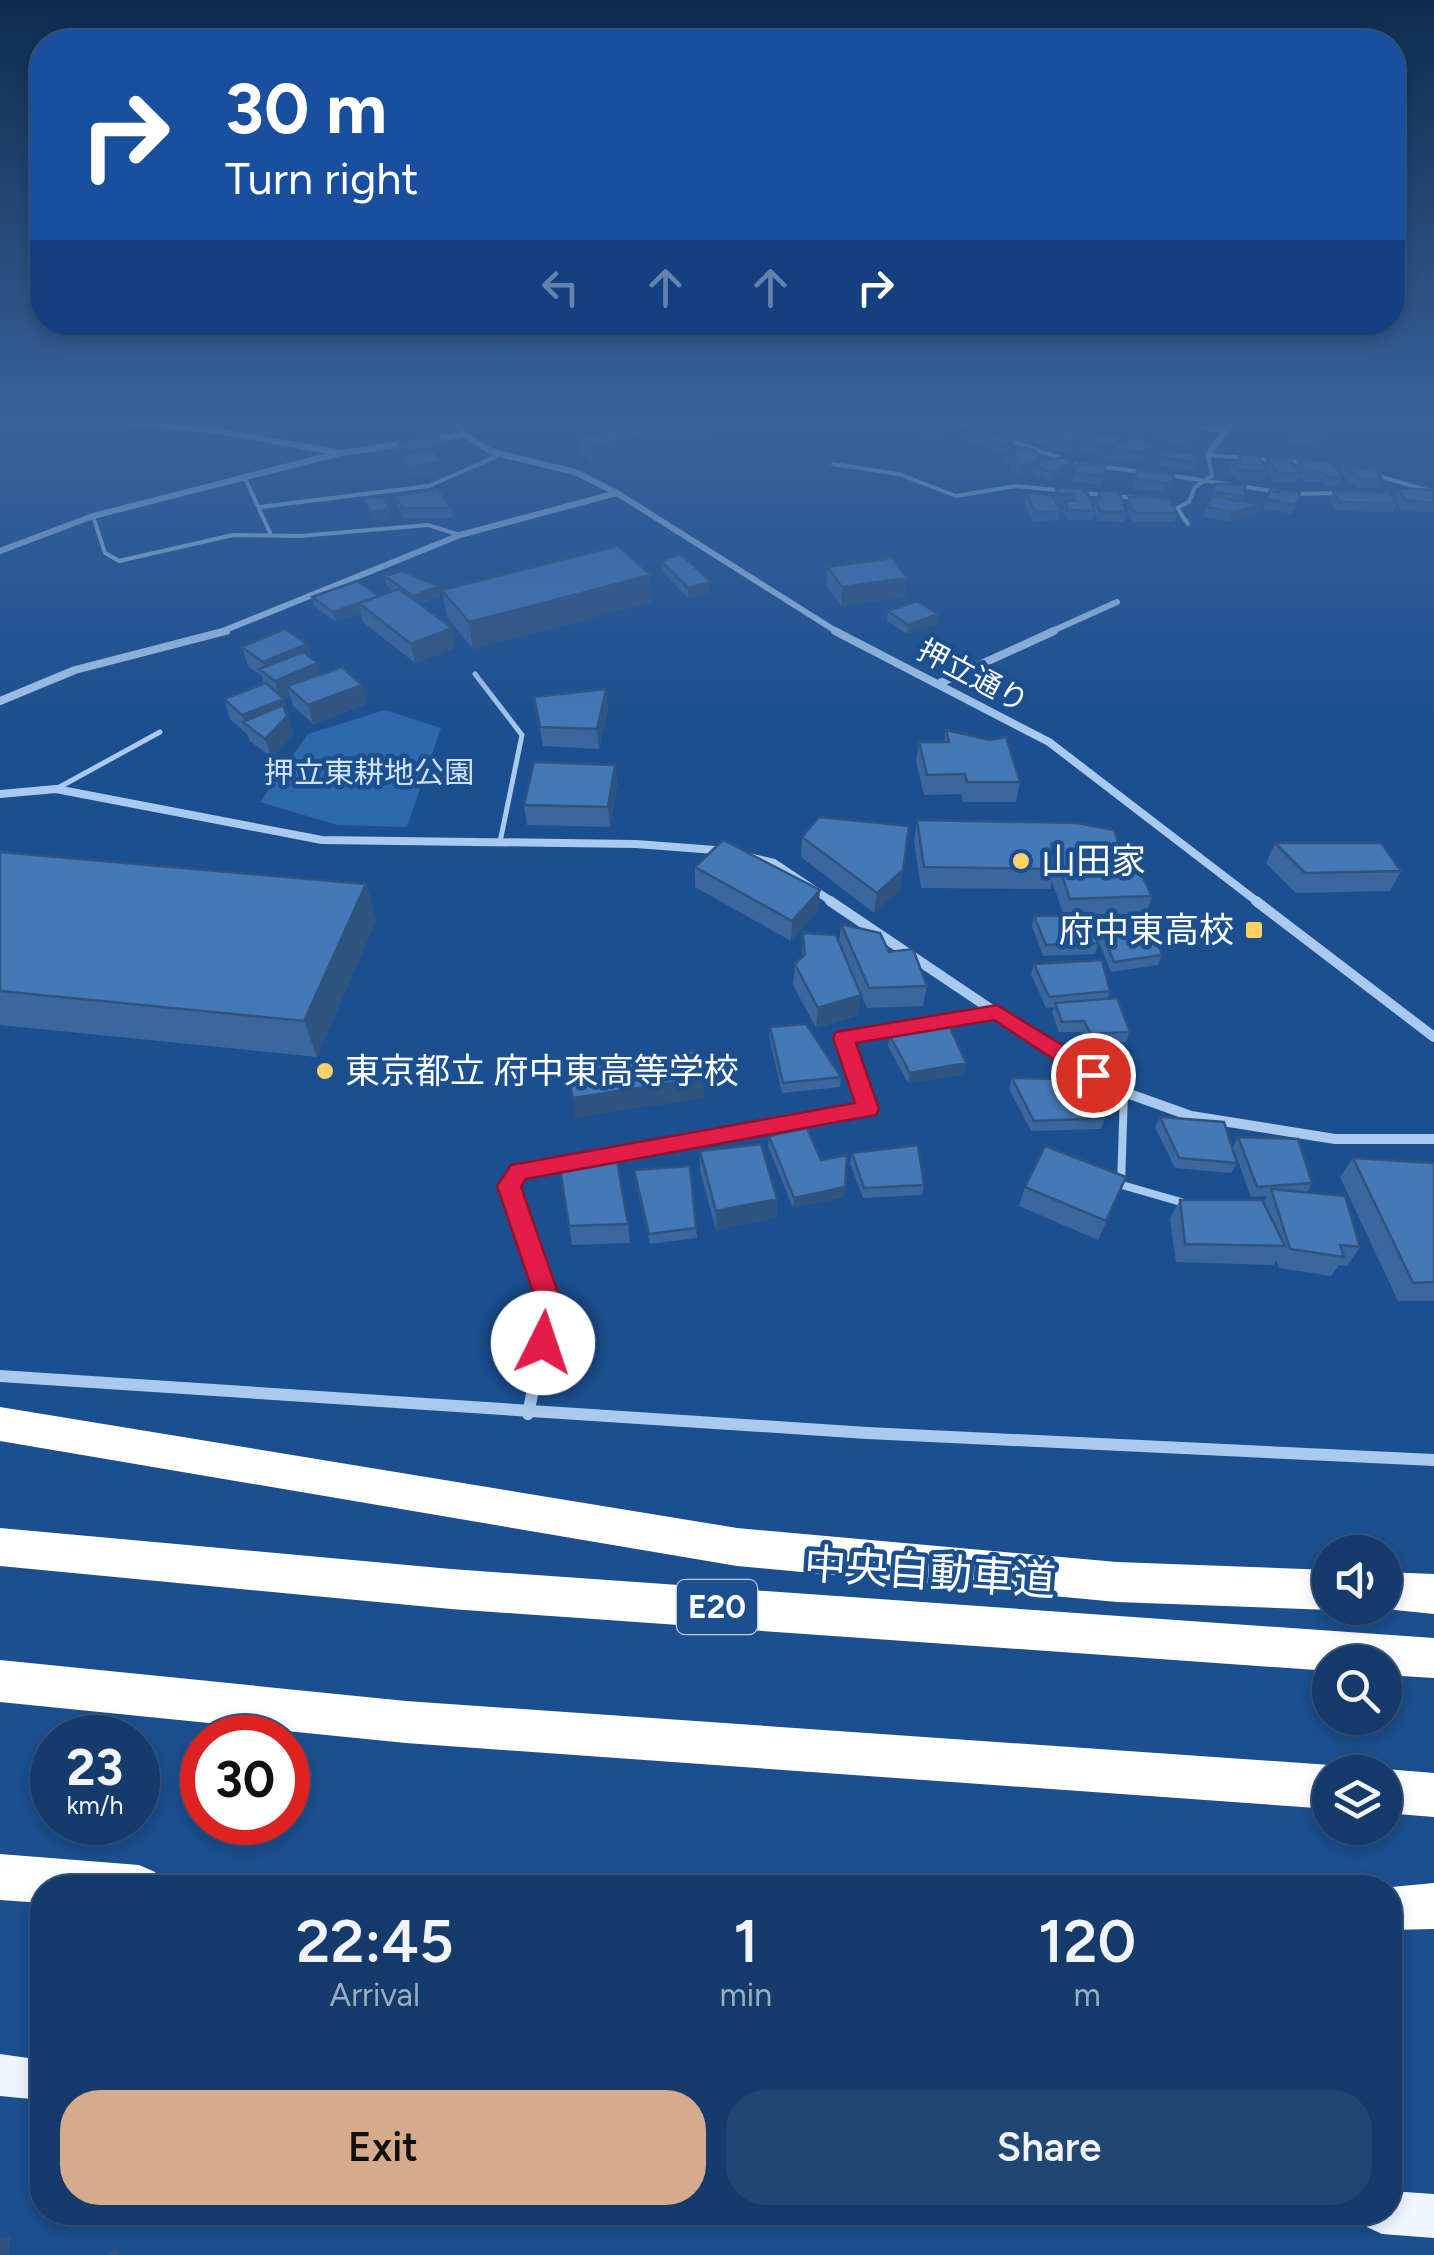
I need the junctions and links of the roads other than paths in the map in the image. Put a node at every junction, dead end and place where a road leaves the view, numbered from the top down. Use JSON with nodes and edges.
{"nodes":[{"id":1,"x":63,"y":527,"type":"edge"},
{"id":2,"x":97,"y":527,"type":"edge"},
{"id":3,"x":269,"y":527,"type":"edge"},
{"id":4,"x":393,"y":527,"type":"edge"},
{"id":5,"x":434,"y":527,"type":"edge"},
{"id":6,"x":492,"y":527,"type":"edge"},
{"id":7,"x":672,"y":527,"type":"edge"},
{"id":8,"x":272,"y":535,"type":"junction"},
{"id":9,"x":460,"y":536,"type":"junction"},
{"id":10,"x":0,"y":551,"type":"edge"},
{"id":11,"x":1117,"y":602,"type":"dead end"},
{"id":12,"x":475,"y":674,"type":"dead end"},
{"id":13,"x":940,"y":683,"type":"junction"},
{"id":14,"x":0,"y":701,"type":"edge"},
{"id":15,"x":160,"y":732,"type":"dead end"},
{"id":16,"x":56,"y":789,"type":"junction"},
{"id":17,"x":0,"y":794,"type":"edge"},
{"id":18,"x":500,"y":842,"type":"junction"},
{"id":19,"x":997,"y":1012,"type":"junction"},
{"id":20,"x":1434,"y":1037,"type":"edge"},
{"id":21,"x":1124,"y":1092,"type":"junction"},
{"id":22,"x":1434,"y":1139,"type":"edge"},
{"id":23,"x":1103,"y":1179,"type":"edge"},
{"id":24,"x":1122,"y":1185,"type":"junction"},
{"id":25,"x":1193,"y":1206,"type":"edge"},
{"id":26,"x":0,"y":1376,"type":"edge"},
{"id":27,"x":528,"y":1414,"type":"junction"},
{"id":28,"x":0,"y":1424,"type":"edge"},
{"id":29,"x":1434,"y":1460,"type":"edge"},
{"id":30,"x":0,"y":1547,"type":"edge"},
{"id":31,"x":1312,"y":1589,"type":"edge"},
{"id":32,"x":1402,"y":1593,"type":"edge"},
{"id":33,"x":1434,"y":1594,"type":"edge"},
{"id":34,"x":1434,"y":1658,"type":"edge"},
{"id":35,"x":0,"y":1681,"type":"edge"},
{"id":36,"x":1312,"y":1786,"type":"edge"},
{"id":37,"x":1402,"y":1792,"type":"edge"},
{"id":38,"x":1434,"y":1795,"type":"edge"},
{"id":39,"x":0,"y":1877,"type":"edge"},
{"id":40,"x":30,"y":1880,"type":"edge"},
{"id":41,"x":30,"y":1886,"type":"edge"},
{"id":42,"x":0,"y":1890,"type":"edge"},
{"id":43,"x":1434,"y":1906,"type":"edge"},
{"id":44,"x":1402,"y":1907,"type":"edge"},
{"id":45,"x":0,"y":2075,"type":"edge"},
{"id":46,"x":30,"y":2079,"type":"edge"},
{"id":47,"x":1402,"y":2214,"type":"edge"},
{"id":48,"x":1434,"y":2216,"type":"edge"}],
"edges":[{"from":1,"to":10,"type":"street"},
{"from":2,"to":8,"type":"lane"},
{"from":3,"to":8,"type":"lane"},
{"from":4,"to":8,"type":"lane"},
{"from":5,"to":9,"type":"lane"},
{"from":6,"to":9,"type":"street"},
{"from":7,"to":13,"type":"street","name":"押立通り"},
{"from":9,"to":14,"type":"street"},
{"from":11,"to":13,"type":"street"},
{"from":12,"to":18,"type":"lane"},
{"from":13,"to":20,"type":"street","name":"押立通り"},
{"from":15,"to":16,"type":"lane"},
{"from":16,"to":17,"type":"street"},
{"from":16,"to":18,"type":"street"},
{"from":18,"to":19,"type":"street"},
{"from":19,"to":21,"type":"street"},
{"from":19,"to":27,"type":"street"},
{"from":21,"to":22,"type":"street"},
{"from":21,"to":24,"type":"lane"},
{"from":23,"to":24,"type":"lane"},
{"from":24,"to":25,"type":"lane"},
{"from":26,"to":27,"type":"street"},
{"from":27,"to":29,"type":"street"},
{"from":28,"to":31,"type":"highway"},
{"from":30,"to":34,"type":"highway","name":"中央自動車道","number":"E20"},
{"from":32,"to":33,"type":"highway"},
{"from":35,"to":36,"type":"highway"},
{"from":37,"to":38,"type":"highway"},
{"from":39,"to":40,"type":"highway"},
{"from":41,"to":42,"type":"highway"},
{"from":43,"to":44,"type":"highway"},
{"from":45,"to":46,"type":"main road"},
{"from":47,"to":48,"type":"main road"}]}
